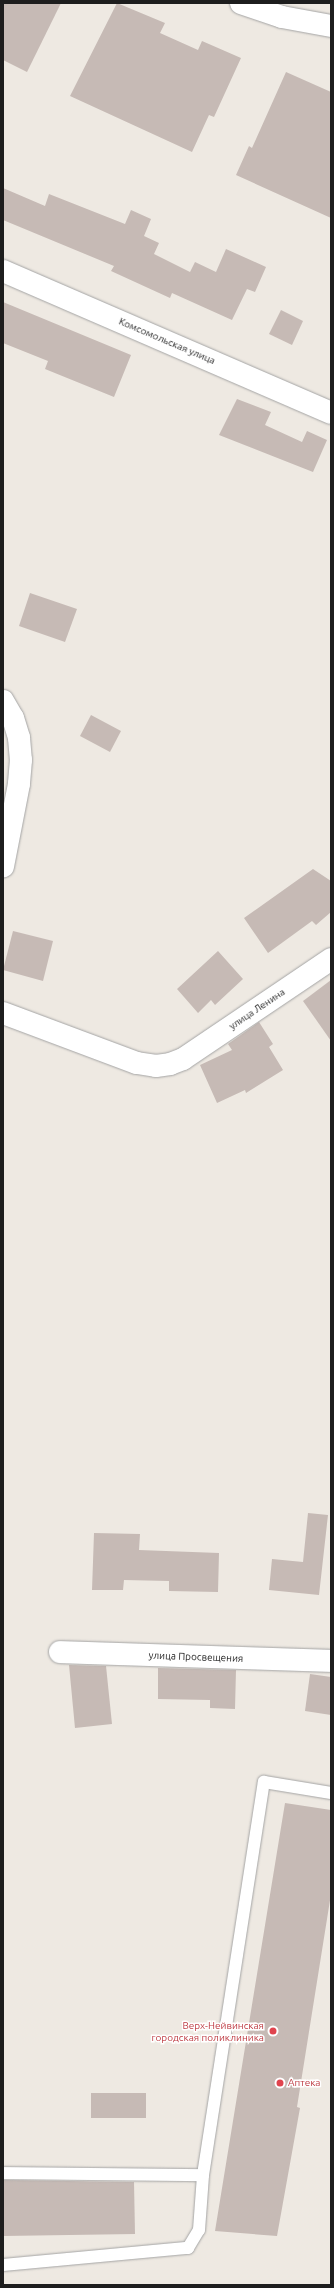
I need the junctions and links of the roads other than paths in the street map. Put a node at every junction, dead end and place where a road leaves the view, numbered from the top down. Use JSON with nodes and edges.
{"nodes":[{"id":1,"x":241,"y":3,"type":"edge"},
{"id":2,"x":331,"y":26,"type":"edge"},
{"id":3,"x":3,"y":271,"type":"edge"},
{"id":4,"x":331,"y":413,"type":"edge"},
{"id":5,"x":3,"y":701,"type":"edge"},
{"id":6,"x":3,"y":866,"type":"edge"},
{"id":7,"x":331,"y":959,"type":"edge"},
{"id":8,"x":3,"y":1012,"type":"edge"},
{"id":9,"x":60,"y":1652,"type":"dead end"},
{"id":10,"x":331,"y":1661,"type":"edge"},
{"id":11,"x":331,"y":1793,"type":"edge"},
{"id":12,"x":3,"y":2174,"type":"edge"},
{"id":13,"x":203,"y":2175,"type":"junction"},
{"id":14,"x":3,"y":2265,"type":"edge"}],
"edges":[{"from":1,"to":2,"type":"street"},
{"from":3,"to":4,"type":"street","name":"Комсомольская улица"},
{"from":5,"to":6,"type":"street"},
{"from":7,"to":8,"type":"street","name":"улица Ленина"},
{"from":9,"to":10,"type":"street","name":"улица Просвещения"},
{"from":11,"to":13,"type":"lane"},
{"from":12,"to":13,"type":"lane"},
{"from":13,"to":14,"type":"lane"}]}
